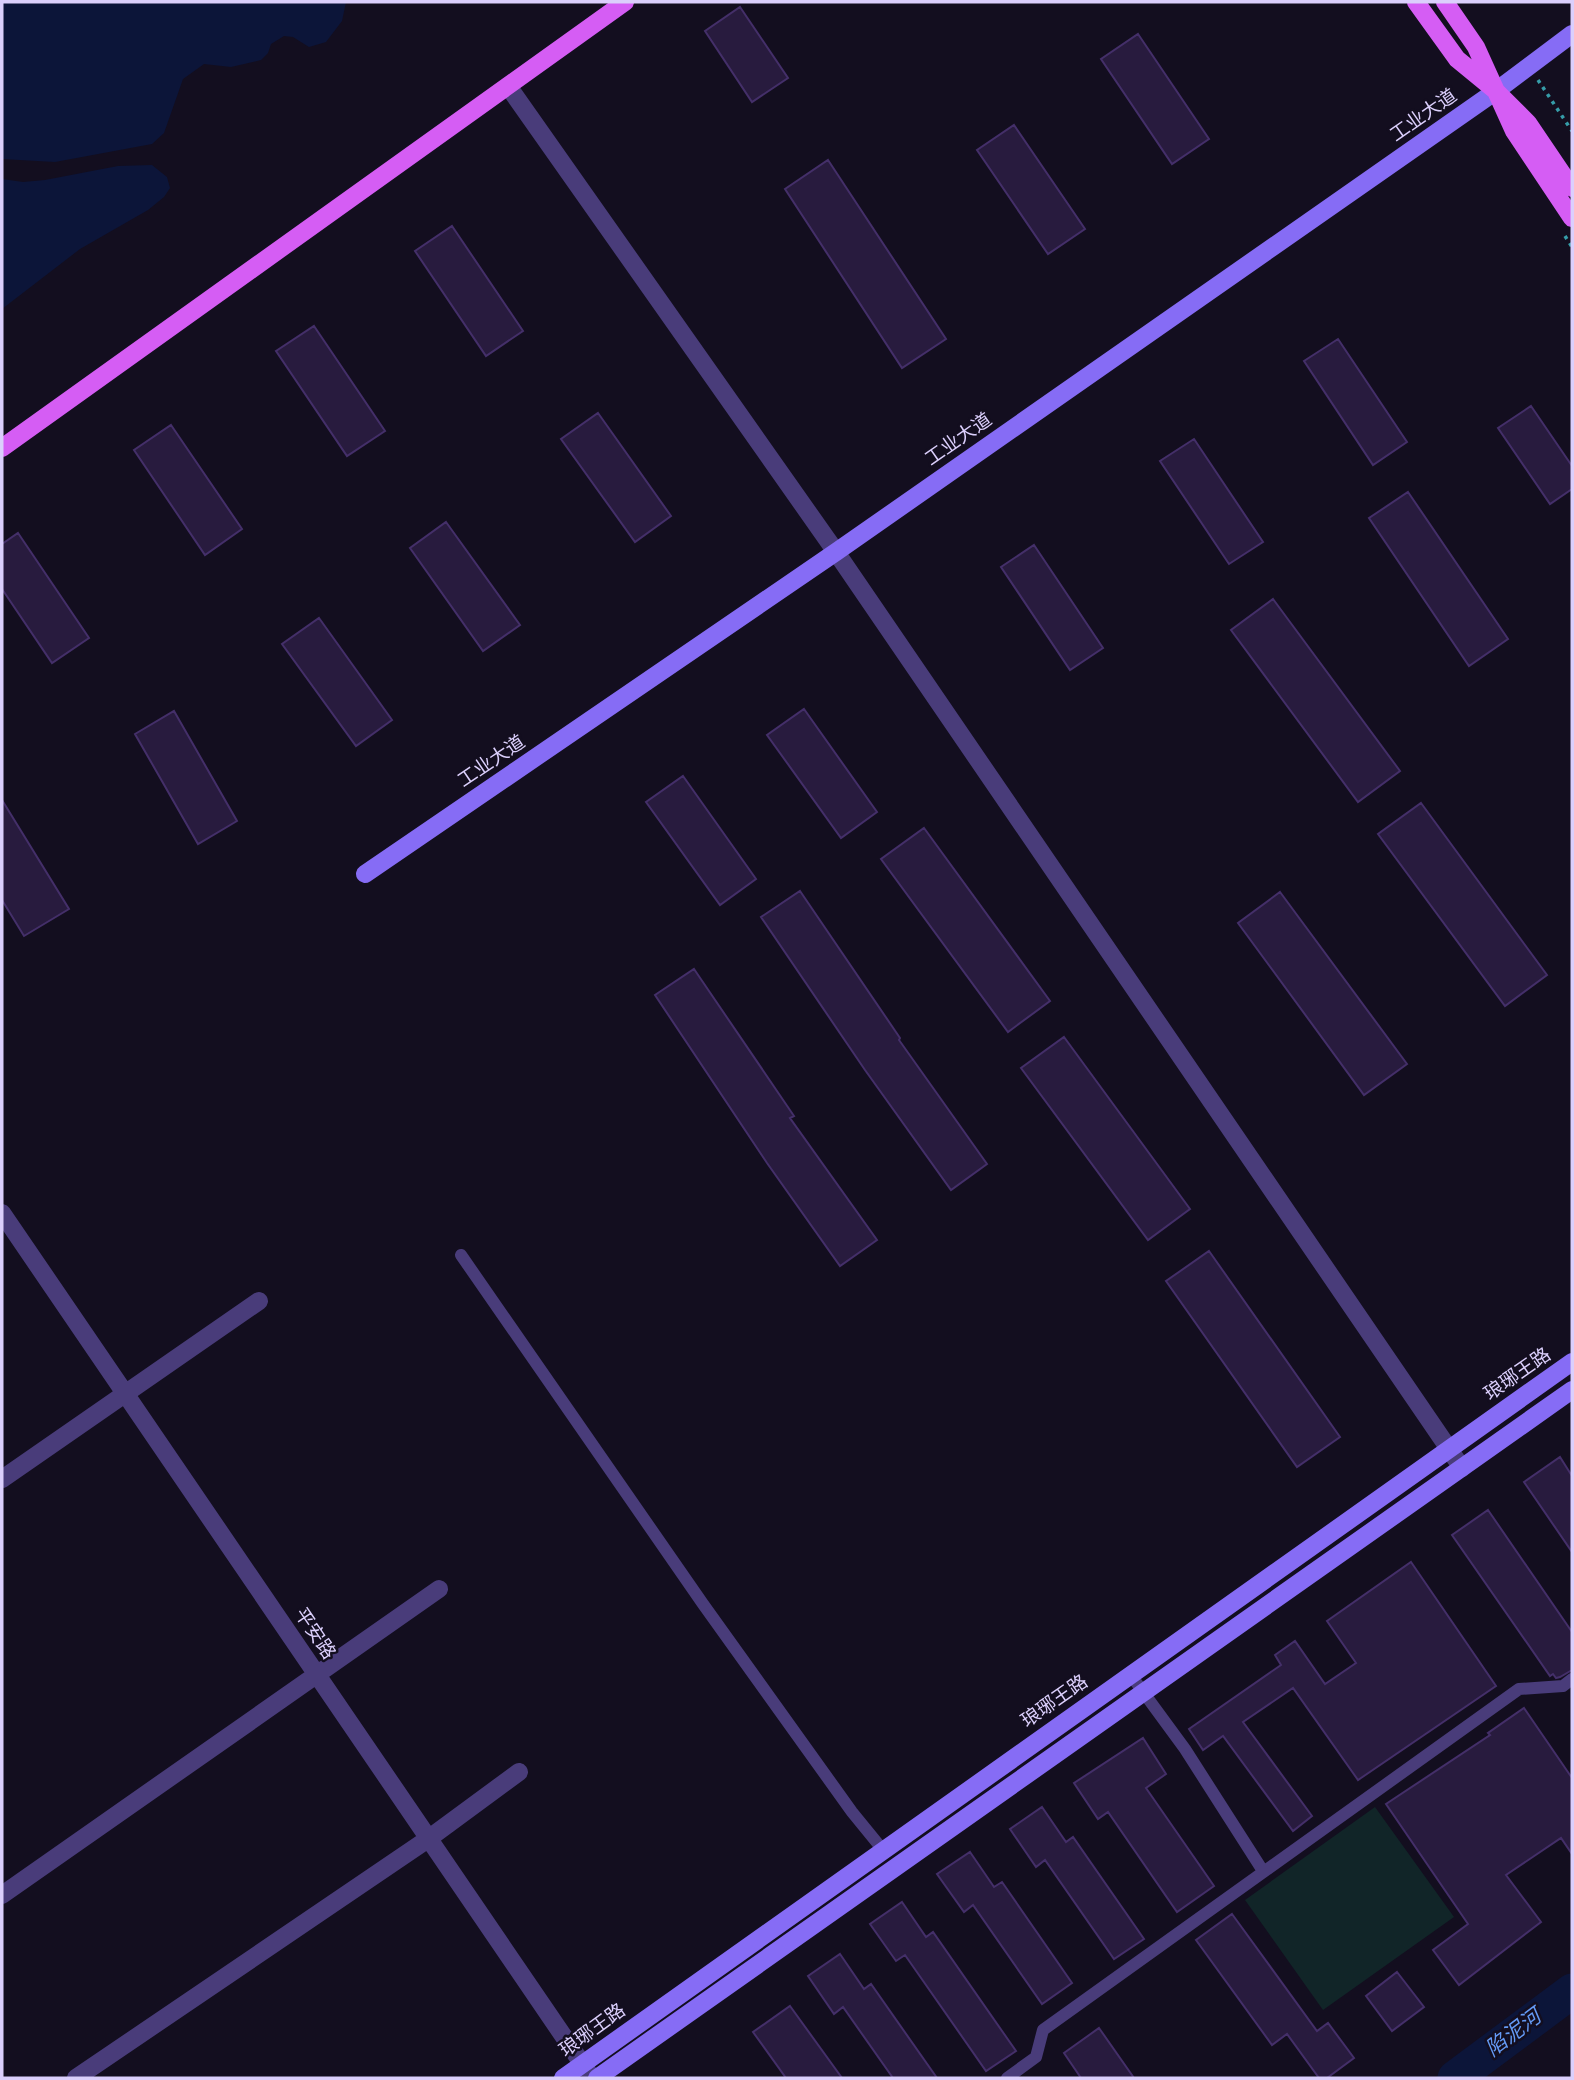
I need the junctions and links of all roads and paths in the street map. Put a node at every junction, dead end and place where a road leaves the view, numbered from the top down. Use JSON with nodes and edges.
{"nodes":[{"id":1,"x":625,"y":2,"type":"edge"},
{"id":2,"x":1416,"y":2,"type":"edge"},
{"id":3,"x":1445,"y":2,"type":"edge"},
{"id":4,"x":1572,"y":34,"type":"edge"},
{"id":5,"x":1528,"y":66,"type":"junction"},
{"id":6,"x":508,"y":86,"type":"junction"},
{"id":7,"x":1496,"y":91,"type":"junction"},
{"id":8,"x":1572,"y":131,"type":"edge"},
{"id":9,"x":1572,"y":188,"type":"edge"},
{"id":10,"x":1572,"y":218,"type":"edge"},
{"id":11,"x":2,"y":448,"type":"edge"},
{"id":12,"x":836,"y":552,"type":"junction"},
{"id":13,"x":365,"y":874,"type":"dead end"},
{"id":14,"x":2,"y":1213,"type":"edge"},
{"id":15,"x":461,"y":1255,"type":"dead end"},
{"id":16,"x":259,"y":1301,"type":"dead end"},
{"id":17,"x":1572,"y":1362,"type":"edge"},
{"id":18,"x":1572,"y":1390,"type":"edge"},
{"id":19,"x":125,"y":1394,"type":"junction"},
{"id":20,"x":1448,"y":1450,"type":"junction"},
{"id":21,"x":1462,"y":1468,"type":"junction"},
{"id":22,"x":2,"y":1479,"type":"edge"},
{"id":23,"x":439,"y":1589,"type":"dead end"},
{"id":24,"x":1130,"y":1674,"type":"junction"},
{"id":25,"x":317,"y":1675,"type":"junction"},
{"id":26,"x":1572,"y":1679,"type":"edge"},
{"id":27,"x":1143,"y":1692,"type":"junction"},
{"id":28,"x":519,"y":1772,"type":"dead end"},
{"id":29,"x":428,"y":1839,"type":"junction"},
{"id":30,"x":883,"y":1850,"type":"junction"},
{"id":31,"x":1263,"y":1871,"type":"junction"},
{"id":32,"x":2,"y":1895,"type":"edge"},
{"id":33,"x":591,"y":2074,"type":"edge"},
{"id":34,"x":76,"y":2078,"type":"edge"},
{"id":35,"x":563,"y":2078,"type":"edge"},
{"id":36,"x":1007,"y":2078,"type":"edge"}],
"edges":[{"from":1,"to":6,"type":"main road"},
{"from":2,"to":7,"type":"main road"},
{"from":3,"to":7,"type":"main road"},
{"from":4,"to":5,"type":"main road","name":"工业大道"},
{"from":5,"to":7,"type":"main road","name":"工业大道"},
{"from":5,"to":8,"type":"path"},
{"from":6,"to":11,"type":"main road"},
{"from":6,"to":12,"type":"street"},
{"from":7,"to":9,"type":"main road"},
{"from":7,"to":10,"type":"main road"},
{"from":7,"to":12,"type":"main road","name":"工业大道"},
{"from":12,"to":13,"type":"main road","name":"工业大道"},
{"from":12,"to":20,"type":"street"},
{"from":14,"to":19,"type":"street","name":"平安路"},
{"from":15,"to":30,"type":"lane"},
{"from":16,"to":19,"type":"street"},
{"from":17,"to":20,"type":"main road","name":"琅琊王路"},
{"from":18,"to":21,"type":"main road","name":"琅琊王路"},
{"from":19,"to":22,"type":"street"},
{"from":19,"to":25,"type":"street","name":"平安路"},
{"from":20,"to":21,"type":"street"},
{"from":20,"to":24,"type":"main road","name":"琅琊王路"},
{"from":21,"to":27,"type":"main road","name":"琅琊王路"},
{"from":23,"to":25,"type":"street"},
{"from":24,"to":27,"type":"lane"},
{"from":24,"to":30,"type":"main road","name":"琅琊王路"},
{"from":25,"to":29,"type":"street","name":"平安路"},
{"from":25,"to":32,"type":"street"},
{"from":26,"to":31,"type":"lane"},
{"from":27,"to":31,"type":"lane"},
{"from":27,"to":33,"type":"main road","name":"琅琊王路"},
{"from":28,"to":29,"type":"street"},
{"from":29,"to":33,"type":"street","name":"平安路"},
{"from":29,"to":34,"type":"street"},
{"from":30,"to":33,"type":"main road","name":"琅琊王路"},
{"from":31,"to":36,"type":"lane"},
{"from":33,"to":35,"type":"main road","name":"琅琊王路"}]}
